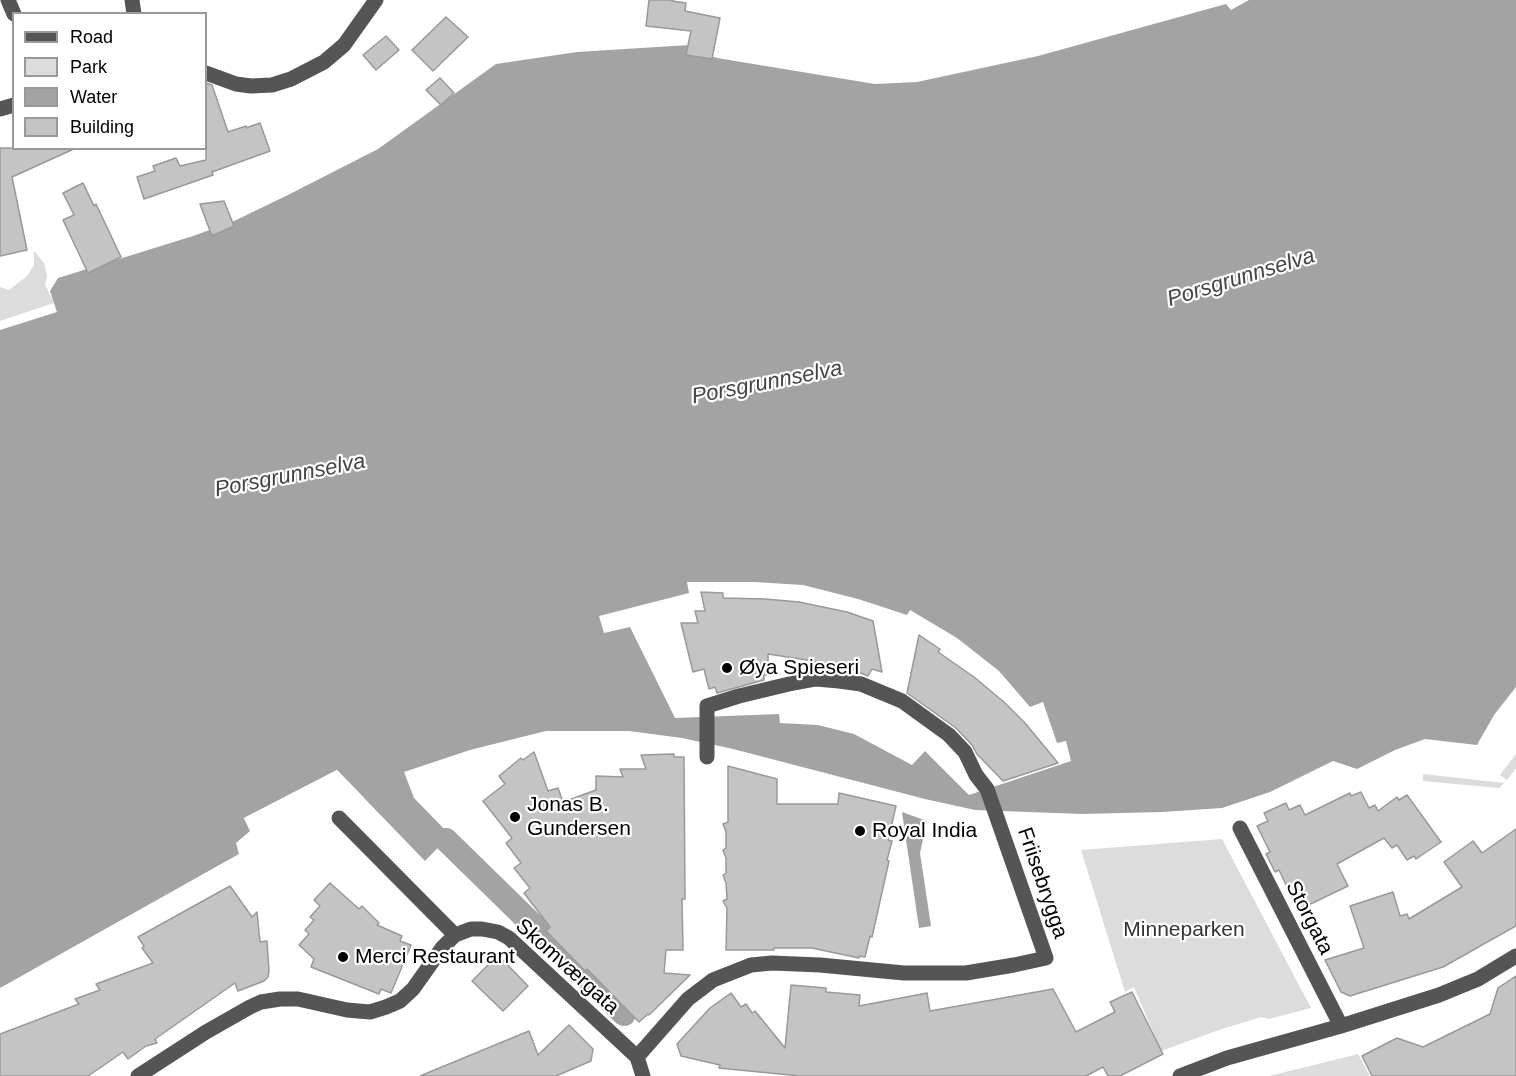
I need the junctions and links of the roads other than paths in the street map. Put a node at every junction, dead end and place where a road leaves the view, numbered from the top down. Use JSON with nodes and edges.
{"nodes":[{"id":1,"x":376,"y":0,"type":"edge"},
{"id":2,"x":207,"y":73,"type":"edge"},
{"id":3,"x":707,"y":757,"type":"dead end"},
{"id":4,"x":339,"y":818,"type":"dead end"},
{"id":5,"x":1240,"y":828,"type":"dead end"},
{"id":6,"x":455,"y":935,"type":"junction"},
{"id":7,"x":1516,"y":956,"type":"edge"},
{"id":8,"x":1341,"y":1026,"type":"junction"},
{"id":9,"x":637,"y":1058,"type":"junction"},
{"id":10,"x":138,"y":1076,"type":"edge"},
{"id":11,"x":643,"y":1076,"type":"edge"},
{"id":12,"x":1180,"y":1076,"type":"edge"}],
"edges":[{"from":1,"to":2,"type":"street"},
{"from":3,"to":9,"type":"street","name":"Friisebrygga"},
{"from":4,"to":6,"type":"street"},
{"from":5,"to":8,"type":"street","name":"Storgata"},
{"from":6,"to":9,"type":"street","name":"Skomværgata"},
{"from":6,"to":10,"type":"street"},
{"from":7,"to":8,"type":"street"},
{"from":8,"to":12,"type":"street"},
{"from":9,"to":11,"type":"street","name":"Skomværgata"}]}
